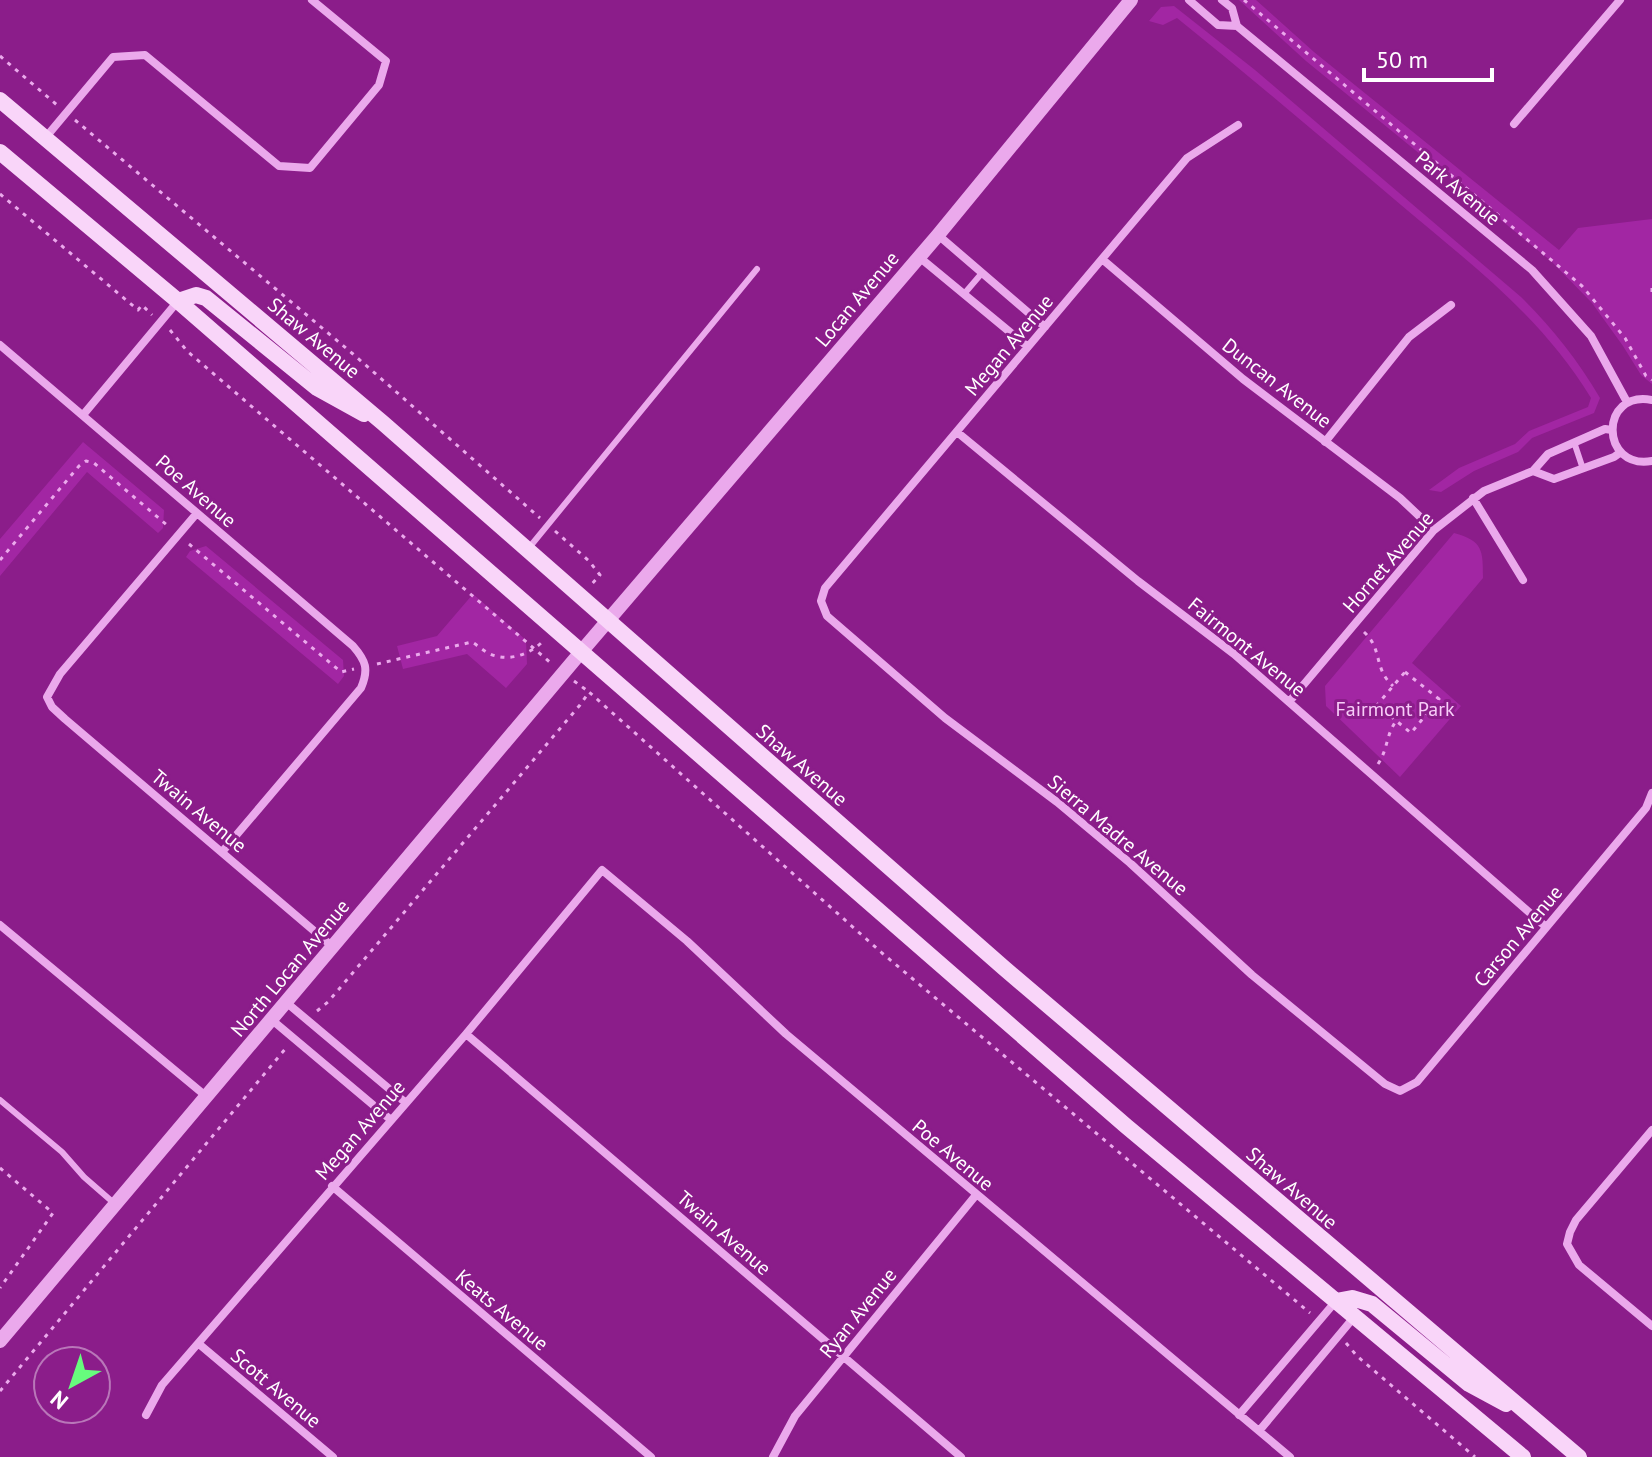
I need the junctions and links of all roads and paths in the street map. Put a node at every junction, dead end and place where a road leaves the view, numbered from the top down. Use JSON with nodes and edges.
{"nodes":[{"id":1,"x":312,"y":0,"type":"edge"},
{"id":2,"x":1131,"y":0,"type":"edge"},
{"id":3,"x":1189,"y":0,"type":"edge"},
{"id":4,"x":1222,"y":0,"type":"edge"},
{"id":5,"x":1244,"y":0,"type":"edge"},
{"id":6,"x":1620,"y":0,"type":"edge"},
{"id":7,"x":1237,"y":26,"type":"junction"},
{"id":8,"x":0,"y":56,"type":"edge"},
{"id":9,"x":0,"y":100,"type":"edge"},
{"id":10,"x":66,"y":113,"type":"junction"},
{"id":11,"x":1514,"y":124,"type":"dead end"},
{"id":12,"x":1238,"y":125,"type":"dead end"},
{"id":13,"x":46,"y":137,"type":"junction"},
{"id":14,"x":0,"y":152,"type":"edge"},
{"id":15,"x":0,"y":194,"type":"edge"},
{"id":16,"x":938,"y":235,"type":"junction"},
{"id":17,"x":919,"y":257,"type":"junction"},
{"id":18,"x":1102,"y":259,"type":"junction"},
{"id":19,"x":757,"y":269,"type":"dead end"},
{"id":20,"x":982,"y":273,"type":"junction"},
{"id":21,"x":1652,"y":288,"type":"edge"},
{"id":22,"x":964,"y":294,"type":"junction"},
{"id":23,"x":1652,"y":298,"type":"edge"},
{"id":24,"x":178,"y":301,"type":"junction"},
{"id":25,"x":1451,"y":305,"type":"dead end"},
{"id":26,"x":161,"y":322,"type":"junction"},
{"id":27,"x":1045,"y":327,"type":"junction"},
{"id":28,"x":0,"y":345,"type":"edge"},
{"id":29,"x":1028,"y":347,"type":"junction"},
{"id":30,"x":1652,"y":380,"type":"edge"},
{"id":31,"x":1652,"y":400,"type":"edge"},
{"id":32,"x":1627,"y":402,"type":"junction"},
{"id":33,"x":83,"y":415,"type":"junction"},
{"id":34,"x":383,"y":423,"type":"junction"},
{"id":35,"x":1612,"y":430,"type":"junction"},
{"id":36,"x":957,"y":432,"type":"junction"},
{"id":37,"x":1325,"y":442,"type":"junction"},
{"id":38,"x":1574,"y":442,"type":"junction"},
{"id":39,"x":1621,"y":452,"type":"junction"},
{"id":40,"x":1652,"y":461,"type":"edge"},
{"id":41,"x":1583,"y":469,"type":"junction"},
{"id":42,"x":1533,"y":471,"type":"junction"},
{"id":43,"x":1473,"y":498,"type":"junction"},
{"id":44,"x":197,"y":513,"type":"junction"},
{"id":45,"x":548,"y":524,"type":"junction"},
{"id":46,"x":1434,"y":530,"type":"junction"},
{"id":47,"x":178,"y":535,"type":"junction"},
{"id":48,"x":528,"y":549,"type":"junction"},
{"id":49,"x":0,"y":560,"type":"edge"},
{"id":50,"x":1523,"y":580,"type":"dead end"},
{"id":51,"x":582,"y":596,"type":"junction"},
{"id":52,"x":821,"y":601,"type":"joint"},
{"id":53,"x":609,"y":621,"type":"junction"},
{"id":54,"x":1354,"y":624,"type":"junction"},
{"id":55,"x":554,"y":628,"type":"junction"},
{"id":56,"x":534,"y":651,"type":"junction"},
{"id":57,"x":581,"y":652,"type":"junction"},
{"id":58,"x":367,"y":666,"type":"junction"},
{"id":59,"x":1393,"y":686,"type":"junction"},
{"id":60,"x":1289,"y":702,"type":"junction"},
{"id":61,"x":1396,"y":721,"type":"junction"},
{"id":62,"x":1370,"y":775,"type":"junction"},
{"id":63,"x":1652,"y":793,"type":"edge"},
{"id":64,"x":222,"y":852,"type":"junction"},
{"id":65,"x":602,"y":870,"type":"joint"},
{"id":66,"x":0,"y":925,"type":"edge"},
{"id":67,"x":1546,"y":927,"type":"junction"},
{"id":68,"x":334,"y":948,"type":"junction"},
{"id":69,"x":287,"y":1003,"type":"junction"},
{"id":70,"x":318,"y":1010,"type":"dead end"},
{"id":71,"x":272,"y":1020,"type":"junction"},
{"id":72,"x":466,"y":1034,"type":"junction"},
{"id":73,"x":284,"y":1051,"type":"dead end"},
{"id":74,"x":1400,"y":1091,"type":"joint"},
{"id":75,"x":207,"y":1097,"type":"junction"},
{"id":76,"x":0,"y":1100,"type":"edge"},
{"id":77,"x":406,"y":1103,"type":"junction"},
{"id":78,"x":391,"y":1120,"type":"junction"},
{"id":79,"x":1652,"y":1130,"type":"edge"},
{"id":80,"x":0,"y":1168,"type":"edge"},
{"id":81,"x":332,"y":1186,"type":"junction"},
{"id":82,"x":976,"y":1195,"type":"junction"},
{"id":83,"x":115,"y":1204,"type":"junction"},
{"id":84,"x":0,"y":1288,"type":"edge"},
{"id":85,"x":1336,"y":1301,"type":"junction"},
{"id":86,"x":1308,"y":1311,"type":"dead end"},
{"id":87,"x":1355,"y":1316,"type":"junction"},
{"id":88,"x":1652,"y":1326,"type":"edge"},
{"id":89,"x":0,"y":1341,"type":"edge"},
{"id":90,"x":199,"y":1344,"type":"junction"},
{"id":91,"x":1348,"y":1344,"type":"dead end"},
{"id":92,"x":843,"y":1356,"type":"junction"},
{"id":93,"x":0,"y":1391,"type":"edge"},
{"id":94,"x":1523,"y":1411,"type":"junction"},
{"id":95,"x":146,"y":1415,"type":"dead end"},
{"id":96,"x":1239,"y":1415,"type":"junction"},
{"id":97,"x":1259,"y":1431,"type":"junction"},
{"id":98,"x":333,"y":1457,"type":"edge"},
{"id":99,"x":651,"y":1457,"type":"edge"},
{"id":100,"x":773,"y":1457,"type":"edge"},
{"id":101,"x":961,"y":1457,"type":"edge"},
{"id":102,"x":1290,"y":1457,"type":"edge"},
{"id":103,"x":1475,"y":1457,"type":"edge"},
{"id":104,"x":1523,"y":1457,"type":"edge"},
{"id":105,"x":1579,"y":1457,"type":"edge"}],
"edges":[{"from":1,"to":10,"type":"street"},
{"from":2,"to":16,"type":"street","name":"Locan Avenue"},
{"from":3,"to":7,"type":"street","name":"Park Avenue"},
{"from":4,"to":7,"type":"street","name":"Park Avenue"},
{"from":5,"to":30,"type":"path"},
{"from":6,"to":11,"type":"street"},
{"from":7,"to":32,"type":"street","name":"Park Avenue"},
{"from":8,"to":10,"type":"path"},
{"from":9,"to":13,"type":"main road","name":"Shaw Avenue"},
{"from":10,"to":13,"type":"street"},
{"from":10,"to":45,"type":"path"},
{"from":12,"to":18,"type":"street","name":"Megan Avenue"},
{"from":13,"to":34,"type":"main road","name":"Shaw Avenue"},
{"from":14,"to":24,"type":"main road"},
{"from":15,"to":26,"type":"path"},
{"from":16,"to":17,"type":"street","name":"Locan Avenue"},
{"from":16,"to":20,"type":"street"},
{"from":17,"to":22,"type":"street"},
{"from":17,"to":53,"type":"street","name":"Locan Avenue"},
{"from":18,"to":27,"type":"street","name":"Megan Avenue"},
{"from":18,"to":37,"type":"street","name":"Duncan Avenue"},
{"from":19,"to":45,"type":"lane"},
{"from":20,"to":22,"type":"lane"},
{"from":20,"to":27,"type":"street"},
{"from":21,"to":23,"type":"path"},
{"from":22,"to":29,"type":"street"},
{"from":24,"to":26,"type":"street"},
{"from":24,"to":34,"type":"main road"},
{"from":24,"to":55,"type":"main road"},
{"from":25,"to":37,"type":"street"},
{"from":26,"to":33,"type":"street"},
{"from":26,"to":56,"type":"path"},
{"from":27,"to":29,"type":"street","name":"Megan Avenue"},
{"from":28,"to":33,"type":"street","name":"Poe Avenue"},
{"from":29,"to":36,"type":"street","name":"Megan Avenue"},
{"from":31,"to":32,"type":"street"},
{"from":32,"to":35,"type":"street"},
{"from":33,"to":44,"type":"street","name":"Poe Avenue"},
{"from":34,"to":48,"type":"main road","name":"Shaw Avenue"},
{"from":35,"to":38,"type":"street","name":"Hornet Avenue"},
{"from":35,"to":39,"type":"street"},
{"from":36,"to":52,"type":"street","name":"Megan Avenue"},
{"from":36,"to":60,"type":"street","name":"Fairmont Avenue"},
{"from":37,"to":46,"type":"street","name":"Duncan Avenue"},
{"from":38,"to":41,"type":"lane"},
{"from":38,"to":42,"type":"street","name":"Hornet Avenue"},
{"from":39,"to":40,"type":"street"},
{"from":39,"to":41,"type":"street","name":"Hornet Avenue"},
{"from":41,"to":42,"type":"street","name":"Hornet Avenue"},
{"from":42,"to":43,"type":"street","name":"Hornet Avenue"},
{"from":43,"to":46,"type":"street","name":"Hornet Avenue"},
{"from":43,"to":50,"type":"street"},
{"from":44,"to":47,"type":"street"},
{"from":44,"to":58,"type":"street","name":"Poe Avenue"},
{"from":45,"to":48,"type":"lane"},
{"from":45,"to":51,"type":"path"},
{"from":46,"to":54,"type":"street","name":"Hornet Avenue"},
{"from":47,"to":49,"type":"path"},
{"from":47,"to":58,"type":"path"},
{"from":47,"to":64,"type":"street","name":"Twain Avenue"},
{"from":48,"to":51,"type":"main road","name":"Shaw Avenue"},
{"from":51,"to":53,"type":"main road","name":"Shaw Avenue"},
{"from":52,"to":74,"type":"street","name":"Sierra Madre Avenue"},
{"from":53,"to":57,"type":"street","name":"North Locan Avenue"},
{"from":53,"to":94,"type":"main road","name":"Shaw Avenue"},
{"from":54,"to":59,"type":"path"},
{"from":54,"to":60,"type":"street","name":"Hornet Avenue"},
{"from":55,"to":56,"type":"path"},
{"from":55,"to":57,"type":"main road"},
{"from":56,"to":58,"type":"path"},
{"from":57,"to":68,"type":"street","name":"North Locan Avenue"},
{"from":57,"to":85,"type":"main road"},
{"from":58,"to":64,"type":"street"},
{"from":59,"to":61,"type":"path"},
{"from":59,"to":61,"type":"path"},
{"from":60,"to":62,"type":"street","name":"Fairmont Avenue"},
{"from":61,"to":62,"type":"path"},
{"from":62,"to":67,"type":"street","name":"Fairmont Avenue"},
{"from":63,"to":67,"type":"street","name":"Carson Avenue"},
{"from":64,"to":68,"type":"street","name":"Twain Avenue"},
{"from":65,"to":72,"type":"street","name":"Megan Avenue"},
{"from":65,"to":82,"type":"street","name":"Poe Avenue"},
{"from":66,"to":75,"type":"street"},
{"from":67,"to":74,"type":"street","name":"Carson Avenue"},
{"from":68,"to":69,"type":"street","name":"North Locan Avenue"},
{"from":69,"to":71,"type":"street","name":"North Locan Avenue"},
{"from":69,"to":77,"type":"street"},
{"from":70,"to":86,"type":"path"},
{"from":71,"to":75,"type":"street","name":"North Locan Avenue"},
{"from":71,"to":78,"type":"street"},
{"from":72,"to":77,"type":"street","name":"Megan Avenue"},
{"from":72,"to":92,"type":"street","name":"Twain Avenue"},
{"from":73,"to":93,"type":"path"},
{"from":75,"to":83,"type":"street","name":"North Locan Avenue"},
{"from":76,"to":83,"type":"lane"},
{"from":77,"to":78,"type":"street","name":"Megan Avenue"},
{"from":78,"to":81,"type":"street","name":"Megan Avenue"},
{"from":79,"to":88,"type":"street"},
{"from":80,"to":84,"type":"path"},
{"from":81,"to":90,"type":"street","name":"Megan Avenue"},
{"from":81,"to":99,"type":"street","name":"Keats Avenue"},
{"from":82,"to":92,"type":"street","name":"Ryan Avenue"},
{"from":82,"to":96,"type":"street","name":"Poe Avenue"},
{"from":83,"to":89,"type":"street","name":"North Locan Avenue"},
{"from":85,"to":87,"type":"main road"},
{"from":85,"to":94,"type":"main road"},
{"from":85,"to":96,"type":"street"},
{"from":87,"to":97,"type":"street"},
{"from":87,"to":104,"type":"main road"},
{"from":90,"to":95,"type":"street","name":"Megan Avenue"},
{"from":90,"to":98,"type":"street","name":"Scott Avenue"},
{"from":91,"to":103,"type":"path"},
{"from":92,"to":100,"type":"street","name":"Ryan Avenue"},
{"from":92,"to":101,"type":"street","name":"Twain Avenue"},
{"from":94,"to":105,"type":"main road","name":"Shaw Avenue"},
{"from":96,"to":97,"type":"street","name":"Poe Avenue"},
{"from":97,"to":102,"type":"street","name":"Poe Avenue"}]}
